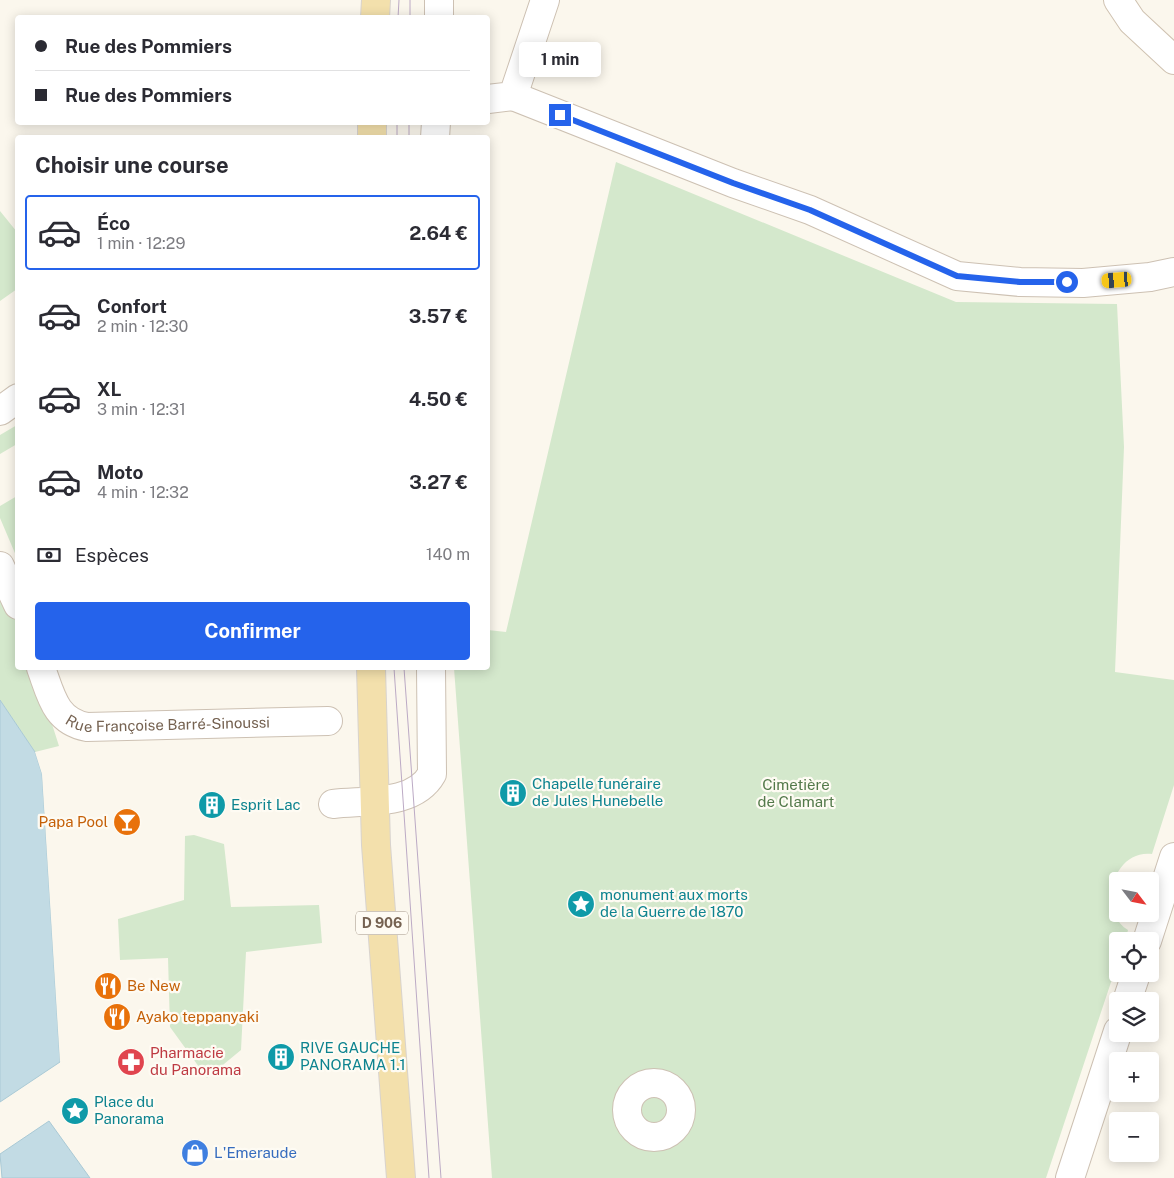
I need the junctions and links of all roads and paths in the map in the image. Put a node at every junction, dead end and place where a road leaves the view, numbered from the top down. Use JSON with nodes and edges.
{"nodes":[{"id":1,"x":376,"y":0,"type":"edge"},
{"id":2,"x":439,"y":0,"type":"edge"},
{"id":3,"x":545,"y":0,"type":"edge"},
{"id":4,"x":1118,"y":0,"type":"edge"},
{"id":5,"x":375,"y":15,"type":"edge"},
{"id":6,"x":439,"y":15,"type":"edge"},
{"id":7,"x":1174,"y":60,"type":"edge"},
{"id":8,"x":500,"y":97,"type":"edge"},
{"id":9,"x":1174,"y":272,"type":"edge"},
{"id":10,"x":15,"y":400,"type":"edge"},
{"id":11,"x":0,"y":411,"type":"edge"},
{"id":12,"x":0,"y":566,"type":"edge"},
{"id":13,"x":15,"y":598,"type":"edge"},
{"id":14,"x":43,"y":670,"type":"edge"},
{"id":15,"x":371,"y":670,"type":"edge"},
{"id":16,"x":431,"y":670,"type":"edge"},
{"id":17,"x":328,"y":721,"type":"dead end"},
{"id":18,"x":373,"y":800,"type":"junction"},
{"id":19,"x":333,"y":804,"type":"dead end"},
{"id":20,"x":1174,"y":858,"type":"edge"},
{"id":21,"x":1150,"y":932,"type":"edge"},
{"id":22,"x":1114,"y":1042,"type":"edge"},
{"id":23,"x":401,"y":1178,"type":"edge"},
{"id":24,"x":1070,"y":1178,"type":"edge"}],
"edges":[{"from":1,"to":5,"type":"main road"},
{"from":2,"to":6,"type":"street"},
{"from":3,"to":8,"type":"street"},
{"from":4,"to":7,"type":"street"},
{"from":8,"to":9,"type":"street"},
{"from":10,"to":11,"type":"street"},
{"from":12,"to":13,"type":"street"},
{"from":14,"to":17,"type":"street","name":"Rue Françoise Barré-Sinoussi"},
{"from":15,"to":18,"type":"main road","number":"D 906"},
{"from":16,"to":18,"type":"street"},
{"from":18,"to":19,"type":"street"},
{"from":18,"to":23,"type":"main road","number":"D 906"},
{"from":20,"to":21,"type":"street"},
{"from":22,"to":24,"type":"street"}]}
